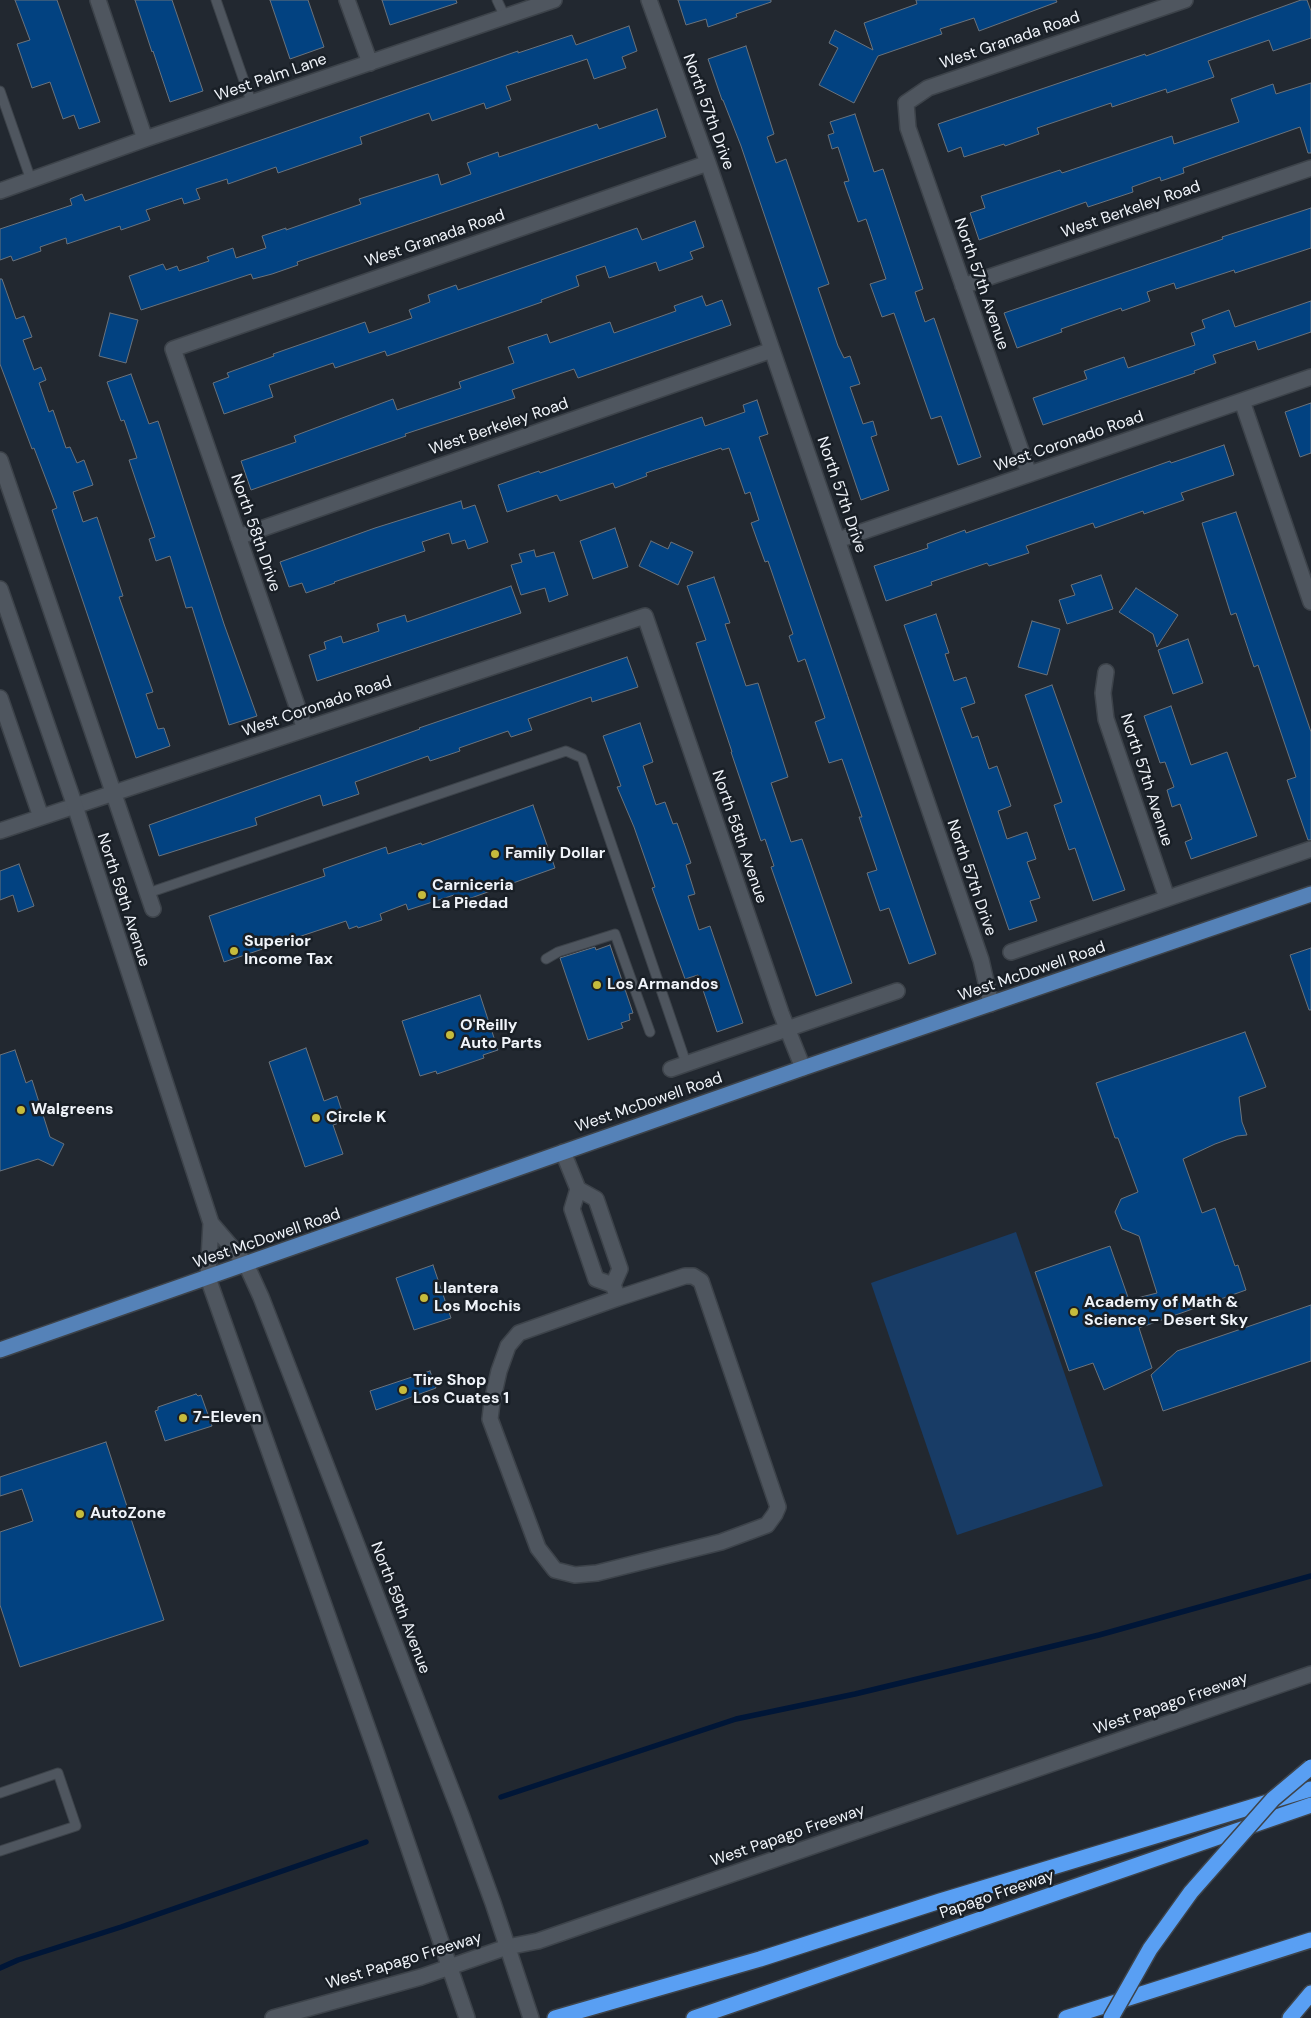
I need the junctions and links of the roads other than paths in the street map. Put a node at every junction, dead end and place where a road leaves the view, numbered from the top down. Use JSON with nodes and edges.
{"nodes":[{"id":1,"x":98,"y":0,"type":"edge"},
{"id":2,"x":216,"y":0,"type":"edge"},
{"id":3,"x":347,"y":0,"type":"edge"},
{"id":4,"x":497,"y":0,"type":"edge"},
{"id":5,"x":554,"y":0,"type":"edge"},
{"id":6,"x":649,"y":0,"type":"edge"},
{"id":7,"x":1185,"y":0,"type":"edge"},
{"id":8,"x":505,"y":17,"type":"junction"},
{"id":9,"x":370,"y":63,"type":"junction"},
{"id":10,"x":0,"y":91,"type":"edge"},
{"id":11,"x":906,"y":103,"type":"joint"},
{"id":12,"x":252,"y":104,"type":"junction"},
{"id":13,"x":146,"y":139,"type":"junction"},
{"id":14,"x":708,"y":163,"type":"junction"},
{"id":15,"x":1311,"y":168,"type":"edge"},
{"id":16,"x":31,"y":180,"type":"junction"},
{"id":17,"x":0,"y":191,"type":"edge"},
{"id":18,"x":963,"y":286,"type":"junction"},
{"id":19,"x":173,"y":349,"type":"joint"},
{"id":20,"x":772,"y":350,"type":"junction"},
{"id":21,"x":1311,"y":377,"type":"edge"},
{"id":22,"x":1242,"y":401,"type":"junction"},
{"id":23,"x":0,"y":460,"type":"edge"},
{"id":24,"x":1029,"y":474,"type":"junction"},
{"id":25,"x":238,"y":537,"type":"junction"},
{"id":26,"x":838,"y":540,"type":"junction"},
{"id":27,"x":0,"y":589,"type":"edge"},
{"id":28,"x":1311,"y":602,"type":"edge"},
{"id":29,"x":645,"y":616,"type":"joint"},
{"id":30,"x":1106,"y":672,"type":"dead end"},
{"id":31,"x":0,"y":698,"type":"edge"},
{"id":32,"x":305,"y":729,"type":"junction"},
{"id":33,"x":114,"y":794,"type":"junction"},
{"id":34,"x":75,"y":806,"type":"junction"},
{"id":35,"x":41,"y":817,"type":"junction"},
{"id":36,"x":0,"y":831,"type":"edge"},
{"id":37,"x":1311,"y":849,"type":"edge"},
{"id":38,"x":148,"y":893,"type":"junction"},
{"id":39,"x":1311,"y":894,"type":"edge"},
{"id":40,"x":1167,"y":898,"type":"junction"},
{"id":41,"x":153,"y":909,"type":"dead end"},
{"id":42,"x":1011,"y":952,"type":"dead end"},
{"id":43,"x":546,"y":959,"type":"dead end"},
{"id":44,"x":897,"y":991,"type":"dead end"},
{"id":45,"x":991,"y":1004,"type":"junction"},
{"id":46,"x":788,"y":1029,"type":"junction"},
{"id":47,"x":650,"y":1032,"type":"dead end"},
{"id":48,"x":686,"y":1063,"type":"junction"},
{"id":49,"x":803,"y":1068,"type":"junction"},
{"id":50,"x":671,"y":1069,"type":"dead end"},
{"id":51,"x":563,"y":1152,"type":"junction"},
{"id":52,"x":578,"y":1188,"type":"junction"},
{"id":53,"x":211,"y":1223,"type":"junction"},
{"id":54,"x":246,"y":1264,"type":"junction"},
{"id":55,"x":208,"y":1278,"type":"junction"},
{"id":56,"x":615,"y":1291,"type":"junction"},
{"id":57,"x":0,"y":1350,"type":"edge"},
{"id":58,"x":1311,"y":1674,"type":"edge"},
{"id":59,"x":1311,"y":1767,"type":"edge"},
{"id":60,"x":1311,"y":1789,"type":"edge"},
{"id":61,"x":0,"y":1793,"type":"edge"},
{"id":62,"x":1311,"y":1805,"type":"edge"},
{"id":63,"x":0,"y":1851,"type":"edge"},
{"id":64,"x":1311,"y":1940,"type":"edge"},
{"id":65,"x":508,"y":1947,"type":"junction"},
{"id":66,"x":449,"y":1967,"type":"junction"},
{"id":67,"x":1311,"y":1993,"type":"edge"},
{"id":68,"x":273,"y":2018,"type":"edge"},
{"id":69,"x":467,"y":2018,"type":"edge"},
{"id":70,"x":531,"y":2018,"type":"edge"},
{"id":71,"x":555,"y":2018,"type":"edge"},
{"id":72,"x":694,"y":2018,"type":"edge"},
{"id":73,"x":1066,"y":2018,"type":"edge"},
{"id":74,"x":1111,"y":2018,"type":"edge"},
{"id":75,"x":1290,"y":2018,"type":"edge"}],
"edges":[{"from":1,"to":13,"type":"street"},
{"from":2,"to":12,"type":"lane"},
{"from":3,"to":9,"type":"street"},
{"from":4,"to":8,"type":"lane"},
{"from":5,"to":8,"type":"street","name":"West Palm Lane"},
{"from":6,"to":14,"type":"street","name":"North 57th Drive"},
{"from":7,"to":11,"type":"street","name":"West Granada Road"},
{"from":8,"to":9,"type":"street","name":"West Palm Lane"},
{"from":9,"to":12,"type":"street","name":"West Palm Lane"},
{"from":10,"to":16,"type":"lane"},
{"from":11,"to":18,"type":"street","name":"North 57th Avenue"},
{"from":12,"to":13,"type":"street","name":"West Palm Lane"},
{"from":13,"to":16,"type":"street","name":"West Palm Lane"},
{"from":14,"to":19,"type":"street","name":"West Granada Road"},
{"from":14,"to":20,"type":"street","name":"North 57th Drive"},
{"from":15,"to":18,"type":"street","name":"West Berkeley Road"},
{"from":16,"to":17,"type":"street","name":"West Palm Lane"},
{"from":18,"to":24,"type":"street","name":"North 57th Avenue"},
{"from":19,"to":25,"type":"street","name":"North 58th Drive"},
{"from":20,"to":25,"type":"street","name":"West Berkeley Road"},
{"from":20,"to":26,"type":"street","name":"North 57th Drive"},
{"from":21,"to":22,"type":"street","name":"West Coronado Road"},
{"from":22,"to":24,"type":"street","name":"West Coronado Road"},
{"from":22,"to":28,"type":"street"},
{"from":23,"to":33,"type":"street","name":"North 59th Avenue"},
{"from":24,"to":26,"type":"street","name":"West Coronado Road"},
{"from":25,"to":32,"type":"street","name":"North 58th Drive"},
{"from":26,"to":45,"type":"street","name":"North 57th Drive"},
{"from":27,"to":34,"type":"street","name":"North 59th Avenue"},
{"from":29,"to":32,"type":"street","name":"West Coronado Road"},
{"from":29,"to":46,"type":"street","name":"North 58th Avenue"},
{"from":30,"to":40,"type":"street","name":"North 57th Avenue"},
{"from":31,"to":35,"type":"street"},
{"from":32,"to":33,"type":"street","name":"West Coronado Road"},
{"from":33,"to":34,"type":"street","name":"West Coronado Road"},
{"from":33,"to":38,"type":"street","name":"North 59th Avenue"},
{"from":34,"to":35,"type":"street","name":"West Coronado Road"},
{"from":34,"to":53,"type":"street","name":"North 59th Avenue"},
{"from":35,"to":36,"type":"street","name":"West Coronado Road"},
{"from":37,"to":40,"type":"street","name":"West McDowell Road"},
{"from":38,"to":41,"type":"street","name":"North 59th Avenue"},
{"from":38,"to":48,"type":"lane"},
{"from":39,"to":45,"type":"main road","name":"West McDowell Road"},
{"from":40,"to":42,"type":"street","name":"West McDowell Road"},
{"from":43,"to":47,"type":"lane"},
{"from":44,"to":46,"type":"street","name":"West McDowell Road"},
{"from":45,"to":49,"type":"main road","name":"West McDowell Road"},
{"from":46,"to":48,"type":"street","name":"West McDowell Road"},
{"from":46,"to":49,"type":"street","name":"North 58th Avenue"},
{"from":48,"to":50,"type":"street","name":"West McDowell Road"},
{"from":49,"to":51,"type":"main road","name":"West McDowell Road"},
{"from":51,"to":52,"type":"street"},
{"from":51,"to":54,"type":"main road","name":"West McDowell Road"},
{"from":52,"to":56,"type":"street"},
{"from":52,"to":56,"type":"street"},
{"from":53,"to":54,"type":"street","name":"North 59th Avenue"},
{"from":53,"to":55,"type":"street","name":"North 59th Avenue"},
{"from":54,"to":55,"type":"main road","name":"West McDowell Road"},
{"from":54,"to":65,"type":"street","name":"North 59th Avenue"},
{"from":55,"to":57,"type":"main road","name":"West McDowell Road"},
{"from":55,"to":66,"type":"street","name":"North 59th Avenue"},
{"from":56,"to":56,"type":"street"},
{"from":58,"to":65,"type":"street","name":"West Papago Freeway"},
{"from":59,"to":74,"type":"highway","bridge":true},
{"from":60,"to":71,"type":"highway"},
{"from":61,"to":63,"type":"lane"},
{"from":62,"to":72,"type":"highway","name":"Papago Freeway"},
{"from":64,"to":73,"type":"highway"},
{"from":65,"to":66,"type":"street","name":"West Papago Freeway"},
{"from":65,"to":70,"type":"street","name":"North 59th Avenue"},
{"from":66,"to":68,"type":"street","name":"West Papago Freeway"},
{"from":66,"to":69,"type":"street","name":"North 59th Avenue"},
{"from":67,"to":75,"type":"highway"}]}
